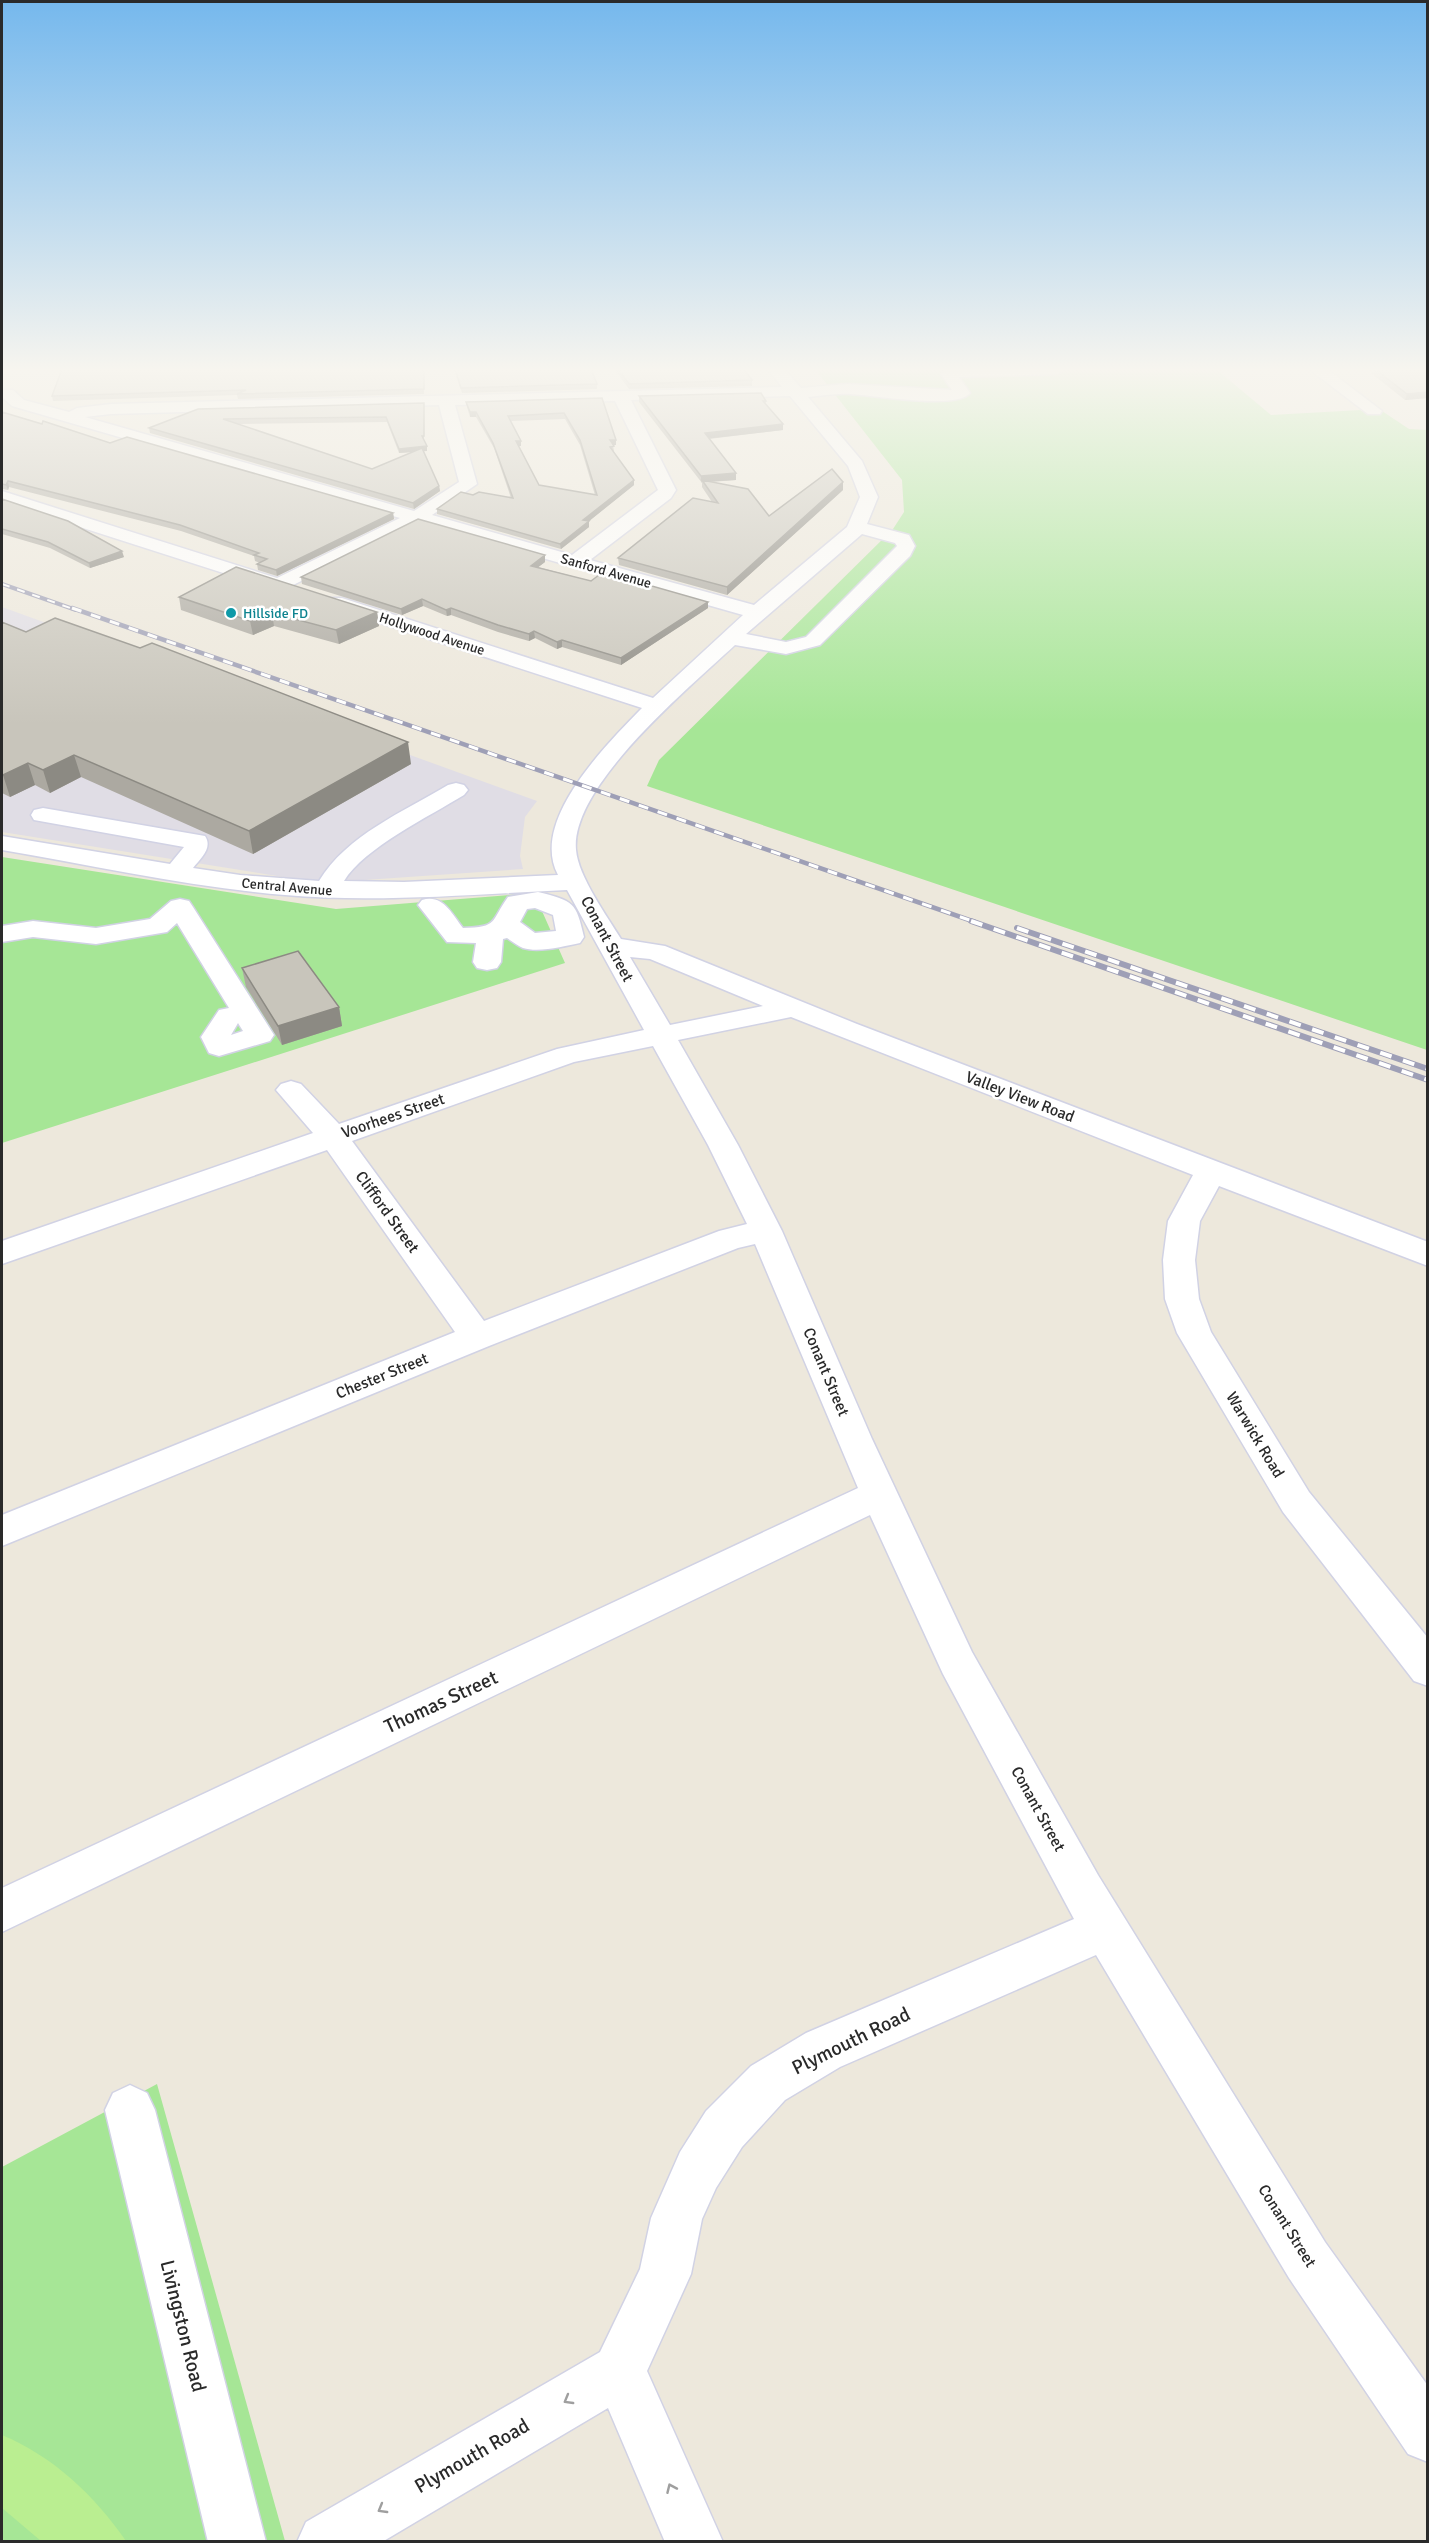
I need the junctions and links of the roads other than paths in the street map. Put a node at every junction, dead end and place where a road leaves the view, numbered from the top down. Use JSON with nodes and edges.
{"nodes":[{"id":1,"x":315,"y":488,"type":"edge"},
{"id":2,"x":462,"y":488,"type":"edge"},
{"id":3,"x":666,"y":488,"type":"edge"},
{"id":4,"x":865,"y":488,"type":"edge"},
{"id":5,"x":2,"y":496,"type":"edge"},
{"id":6,"x":417,"y":517,"type":"junction"},
{"id":7,"x":856,"y":527,"type":"junction"},
{"id":8,"x":576,"y":562,"type":"junction"},
{"id":9,"x":280,"y":584,"type":"junction"},
{"id":10,"x":758,"y":612,"type":"junction"},
{"id":11,"x":733,"y":638,"type":"junction"},
{"id":12,"x":657,"y":706,"type":"junction"},
{"id":13,"x":456,"y":790,"type":"dead end"},
{"id":14,"x":43,"y":815,"type":"dead end"},
{"id":15,"x":5,"y":848,"type":"edge"},
{"id":16,"x":176,"y":872,"type":"junction"},
{"id":17,"x":576,"y":882,"type":"junction"},
{"id":18,"x":327,"y":890,"type":"junction"},
{"id":19,"x":431,"y":905,"type":"dead end"},
{"id":20,"x":2,"y":933,"type":"edge"},
{"id":21,"x":611,"y":946,"type":"junction"},
{"id":22,"x":487,"y":962,"type":"dead end"},
{"id":23,"x":793,"y":1008,"type":"junction"},
{"id":24,"x":229,"y":1016,"type":"dead end"},
{"id":25,"x":660,"y":1036,"type":"junction"},
{"id":26,"x":291,"y":1090,"type":"dead end"},
{"id":27,"x":333,"y":1137,"type":"junction"},
{"id":28,"x":1211,"y":1171,"type":"junction"},
{"id":29,"x":766,"y":1230,"type":"junction"},
{"id":30,"x":2,"y":1253,"type":"edge"},
{"id":31,"x":1428,"y":1255,"type":"edge"},
{"id":32,"x":477,"y":1337,"type":"junction"},
{"id":33,"x":880,"y":1494,"type":"junction"},
{"id":34,"x":2,"y":1531,"type":"edge"},
{"id":35,"x":1428,"y":1669,"type":"edge"},
{"id":36,"x":2,"y":1911,"type":"edge"},
{"id":37,"x":1105,"y":1928,"type":"junction"},
{"id":38,"x":130,"y":2110,"type":"dead end"},
{"id":39,"x":619,"y":2371,"type":"junction"},
{"id":40,"x":1428,"y":2434,"type":"edge"},
{"id":41,"x":237,"y":2541,"type":"edge"},
{"id":42,"x":326,"y":2541,"type":"edge"},
{"id":43,"x":694,"y":2541,"type":"edge"}],
"edges":[{"from":1,"to":6,"type":"street","name":"Sanford Avenue"},
{"from":2,"to":6,"type":"street"},
{"from":3,"to":8,"type":"street"},
{"from":4,"to":7,"type":"street","name":"Conant Street"},
{"from":5,"to":9,"type":"street","name":"Hollywood Avenue"},
{"from":6,"to":8,"type":"street","name":"Sanford Avenue"},
{"from":6,"to":9,"type":"street"},
{"from":7,"to":10,"type":"street","name":"Conant Street"},
{"from":7,"to":11,"type":"street"},
{"from":8,"to":10,"type":"street","name":"Sanford Avenue"},
{"from":9,"to":12,"type":"street","name":"Hollywood Avenue"},
{"from":10,"to":11,"type":"street","name":"Conant Street"},
{"from":11,"to":12,"type":"street","name":"Conant Street"},
{"from":12,"to":17,"type":"street","name":"Conant Street"},
{"from":13,"to":18,"type":"street"},
{"from":14,"to":16,"type":"street"},
{"from":15,"to":16,"type":"street","name":"Central Avenue"},
{"from":16,"to":18,"type":"street","name":"Central Avenue"},
{"from":17,"to":18,"type":"street","name":"Central Avenue"},
{"from":17,"to":21,"type":"street","name":"Conant Street"},
{"from":19,"to":22,"type":"street"},
{"from":20,"to":24,"type":"street"},
{"from":21,"to":23,"type":"street","name":"Valley View Road"},
{"from":21,"to":25,"type":"street","name":"Conant Street"},
{"from":23,"to":25,"type":"street","name":"Voorhees Street"},
{"from":23,"to":28,"type":"street","name":"Valley View Road"},
{"from":25,"to":27,"type":"street","name":"Voorhees Street"},
{"from":25,"to":29,"type":"street","name":"Conant Street"},
{"from":26,"to":27,"type":"street","name":"Clifford Street"},
{"from":27,"to":30,"type":"street","name":"Voorhees Street"},
{"from":27,"to":32,"type":"street","name":"Clifford Street"},
{"from":28,"to":31,"type":"street","name":"Valley View Road"},
{"from":28,"to":35,"type":"street","name":"Warwick Road"},
{"from":29,"to":32,"type":"street","name":"Chester Street"},
{"from":29,"to":33,"type":"street","name":"Conant Street"},
{"from":32,"to":34,"type":"street","name":"Chester Street"},
{"from":33,"to":36,"type":"street","name":"Thomas Street"},
{"from":33,"to":37,"type":"street","name":"Conant Street"},
{"from":37,"to":39,"type":"street","name":"Plymouth Road"},
{"from":37,"to":40,"type":"street","name":"Conant Street"},
{"from":38,"to":41,"type":"street","name":"Livingston Road"},
{"from":39,"to":42,"type":"street","name":"Plymouth Road","one_way":true},
{"from":43,"to":39,"type":"street","one_way":true}]}
